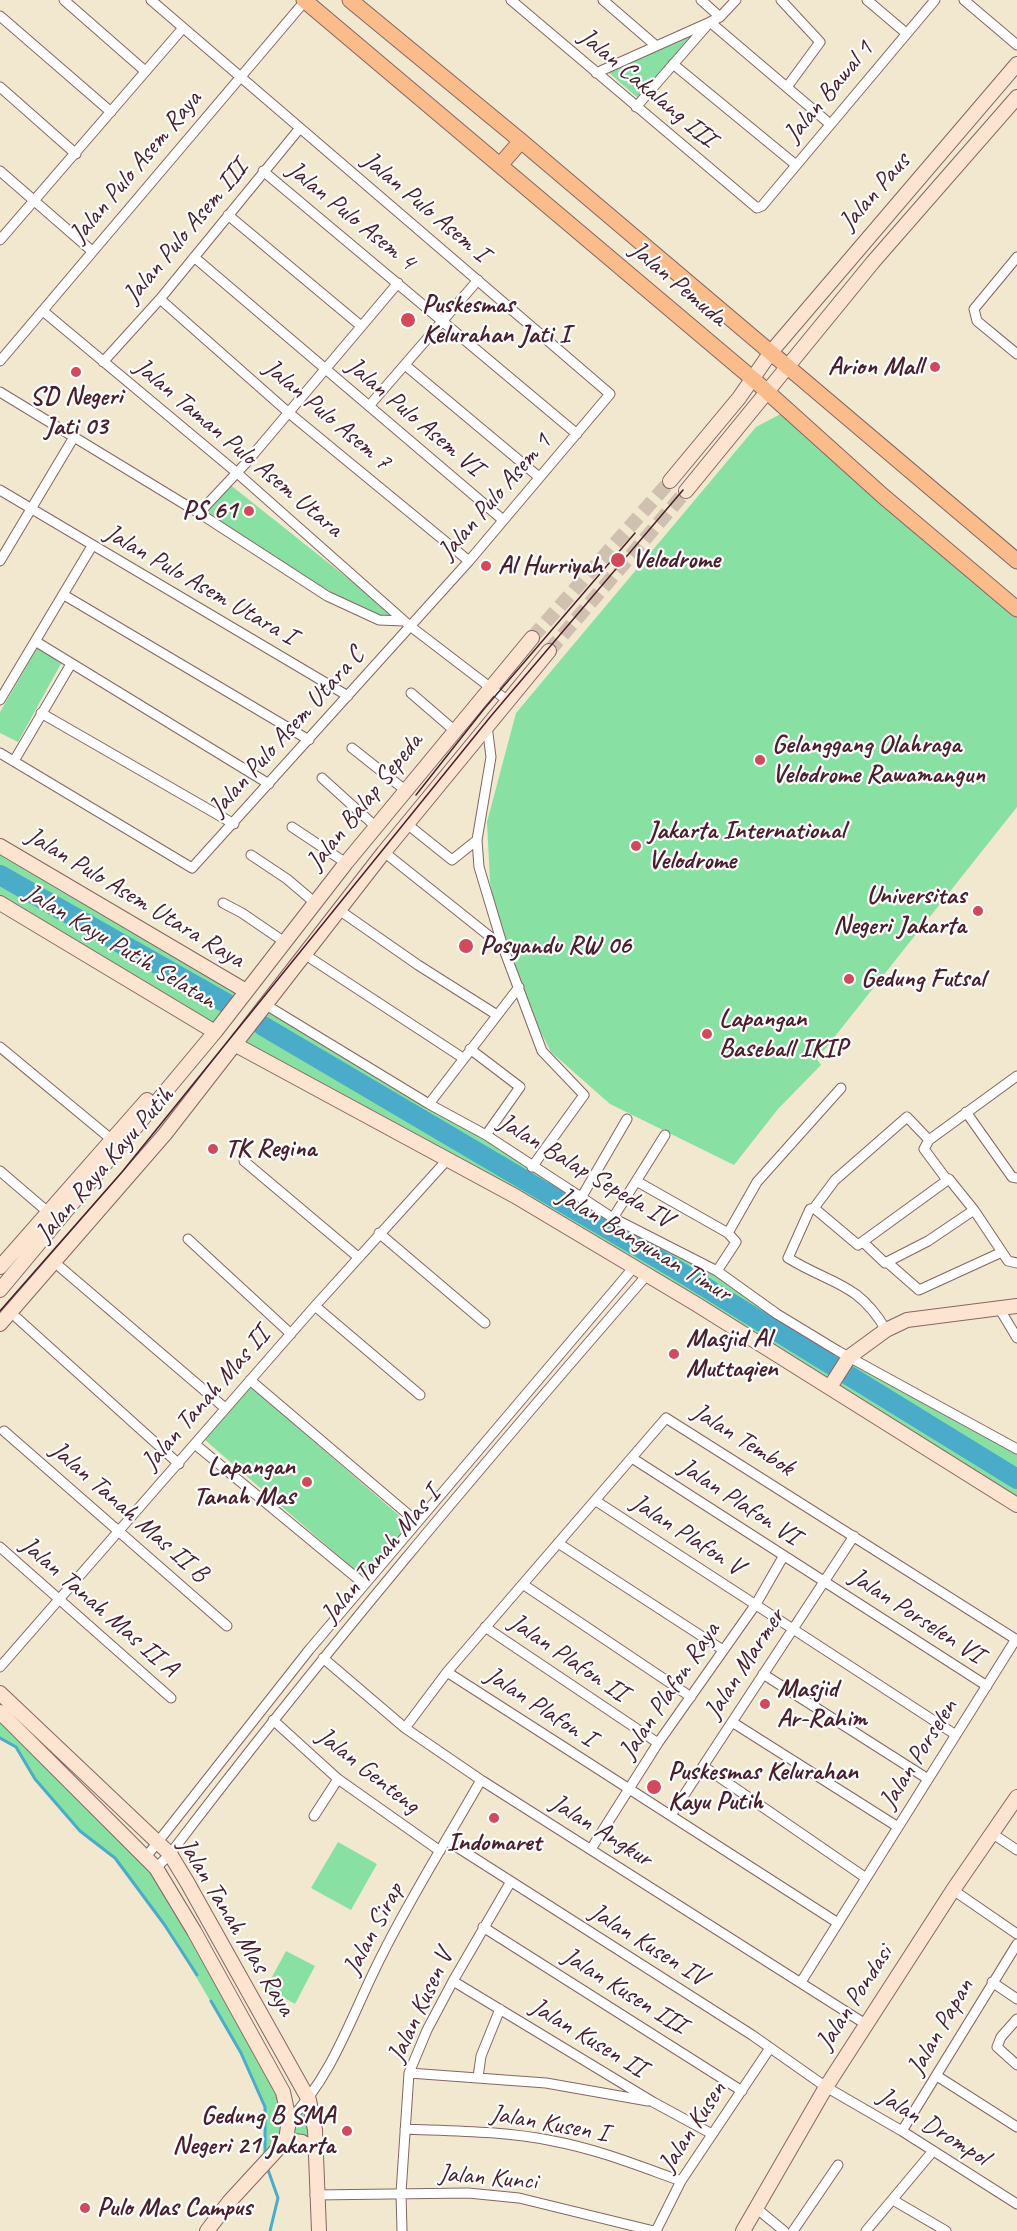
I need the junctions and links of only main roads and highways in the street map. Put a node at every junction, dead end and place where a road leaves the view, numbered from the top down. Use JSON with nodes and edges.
{"nodes":[{"id":1,"x":350,"y":0,"type":"edge"},
{"id":2,"x":305,"y":1,"type":"edge"},
{"id":3,"x":1017,"y":64,"type":"edge"},
{"id":4,"x":1014,"y":105,"type":"edge"},
{"id":5,"x":521,"y":141,"type":"junction"},
{"id":6,"x":501,"y":164,"type":"junction"},
{"id":7,"x":771,"y":352,"type":"junction"},
{"id":8,"x":787,"y":366,"type":"junction"},
{"id":9,"x":753,"y":379,"type":"junction"},
{"id":10,"x":769,"y":392,"type":"junction"},
{"id":11,"x":670,"y":481,"type":"tunnel mouth"},
{"id":12,"x":687,"y":491,"type":"tunnel mouth"},
{"id":13,"x":1017,"y":561,"type":"edge"},
{"id":14,"x":1017,"y":609,"type":"edge"},
{"id":15,"x":532,"y":638,"type":"tunnel mouth"},
{"id":16,"x":549,"y":651,"type":"tunnel mouth"},
{"id":17,"x":0,"y":846,"type":"edge"},
{"id":18,"x":314,"y":902,"type":"junction"},
{"id":19,"x":0,"y":903,"type":"edge"},
{"id":20,"x":336,"y":914,"type":"junction"},
{"id":21,"x":242,"y":996,"type":"junction"},
{"id":22,"x":263,"y":1010,"type":"joint"},
{"id":23,"x":219,"y":1028,"type":"junction"},
{"id":24,"x":240,"y":1040,"type":"junction"},
{"id":25,"x":199,"y":1052,"type":"junction"},
{"id":26,"x":0,"y":1267,"type":"edge"},
{"id":27,"x":12,"y":1277,"type":"junction"},
{"id":28,"x":0,"y":1290,"type":"edge"},
{"id":29,"x":28,"y":1292,"type":"junction"},
{"id":30,"x":1017,"y":1306,"type":"edge"},
{"id":31,"x":0,"y":1324,"type":"edge"},
{"id":32,"x":831,"y":1384,"type":"junction"},
{"id":33,"x":1017,"y":1505,"type":"edge"},
{"id":34,"x":0,"y":1693,"type":"edge"},
{"id":35,"x":0,"y":1712,"type":"edge"},
{"id":36,"x":1017,"y":1797,"type":"edge"},
{"id":37,"x":284,"y":2141,"type":"junction"},
{"id":38,"x":316,"y":2150,"type":"junction"},
{"id":39,"x":207,"y":2231,"type":"edge"},
{"id":40,"x":319,"y":2231,"type":"edge"},
{"id":41,"x":743,"y":2231,"type":"edge"}],
"edges":[{"from":1,"to":5,"type":"main road","name":"Jalan Pemuda"},
{"from":2,"to":6,"type":"main road","name":"Jalan Pemuda"},
{"from":3,"to":7,"type":"main road","name":"Jalan Paus"},
{"from":4,"to":8,"type":"main road","name":"Jalan Paus"},
{"from":5,"to":6,"type":"main road"},
{"from":5,"to":7,"type":"main road","name":"Jalan Pemuda"},
{"from":6,"to":9,"type":"main road","name":"Jalan Pemuda"},
{"from":7,"to":8,"type":"main road","name":"Jalan Pemuda"},
{"from":7,"to":9,"type":"main road"},
{"from":8,"to":10,"type":"main road"},
{"from":8,"to":13,"type":"main road","name":"Jalan Pemuda"},
{"from":9,"to":10,"type":"main road","name":"Jalan Pemuda"},
{"from":9,"to":11,"type":"main road"},
{"from":10,"to":12,"type":"main road"},
{"from":10,"to":14,"type":"main road","name":"Jalan Pemuda"},
{"from":15,"to":18,"type":"main road","name":"Jalan Balap Sepeda"},
{"from":16,"to":20,"type":"main road","name":"Jalan Balap Sepeda"},
{"from":17,"to":21,"type":"main road","name":"Jalan Pulo Asem Utara Raya"},
{"from":18,"to":20,"type":"main road"},
{"from":18,"to":21,"type":"main road","name":"Jalan Balap Sepeda"},
{"from":19,"to":23,"type":"main road","name":"Jalan Kayu Putih Selatan"},
{"from":20,"to":22,"type":"main road","name":"Jalan Balap Sepeda"},
{"from":21,"to":23,"type":"main road","name":"Jalan Balap Sepeda"},
{"from":22,"to":24,"type":"main road","name":"Jalan Raya Kayu Putih"},
{"from":23,"to":25,"type":"main road","name":"Jalan Raya Kayu Putih"},
{"from":24,"to":29,"type":"main road","name":"Jalan Raya Kayu Putih"},
{"from":24,"to":32,"type":"main road","name":"Jalan Bangunan Timur"},
{"from":25,"to":26,"type":"main road","name":"Jalan Raya Kayu Putih"},
{"from":25,"to":27,"type":"main road","name":"Jalan Raya Kayu Putih"},
{"from":27,"to":28,"type":"main road","name":"Jalan Raya Kayu Putih"},
{"from":27,"to":29,"type":"main road"},
{"from":29,"to":31,"type":"main road","name":"Jalan Raya Kayu Putih"},
{"from":30,"to":32,"type":"main road"},
{"from":32,"to":33,"type":"main road","name":"Jalan Bangunan Timur"},
{"from":34,"to":38,"type":"main road","name":"Jalan Tanah Mas Raya"},
{"from":35,"to":37,"type":"main road","name":"Jalan Tanah Mas Raya"},
{"from":36,"to":41,"type":"main road","name":"Jalan Pondasi"},
{"from":37,"to":38,"type":"main road"},
{"from":37,"to":39,"type":"main road"},
{"from":38,"to":40,"type":"main road","name":"Jalan Tanah Mas Raya"}]}
